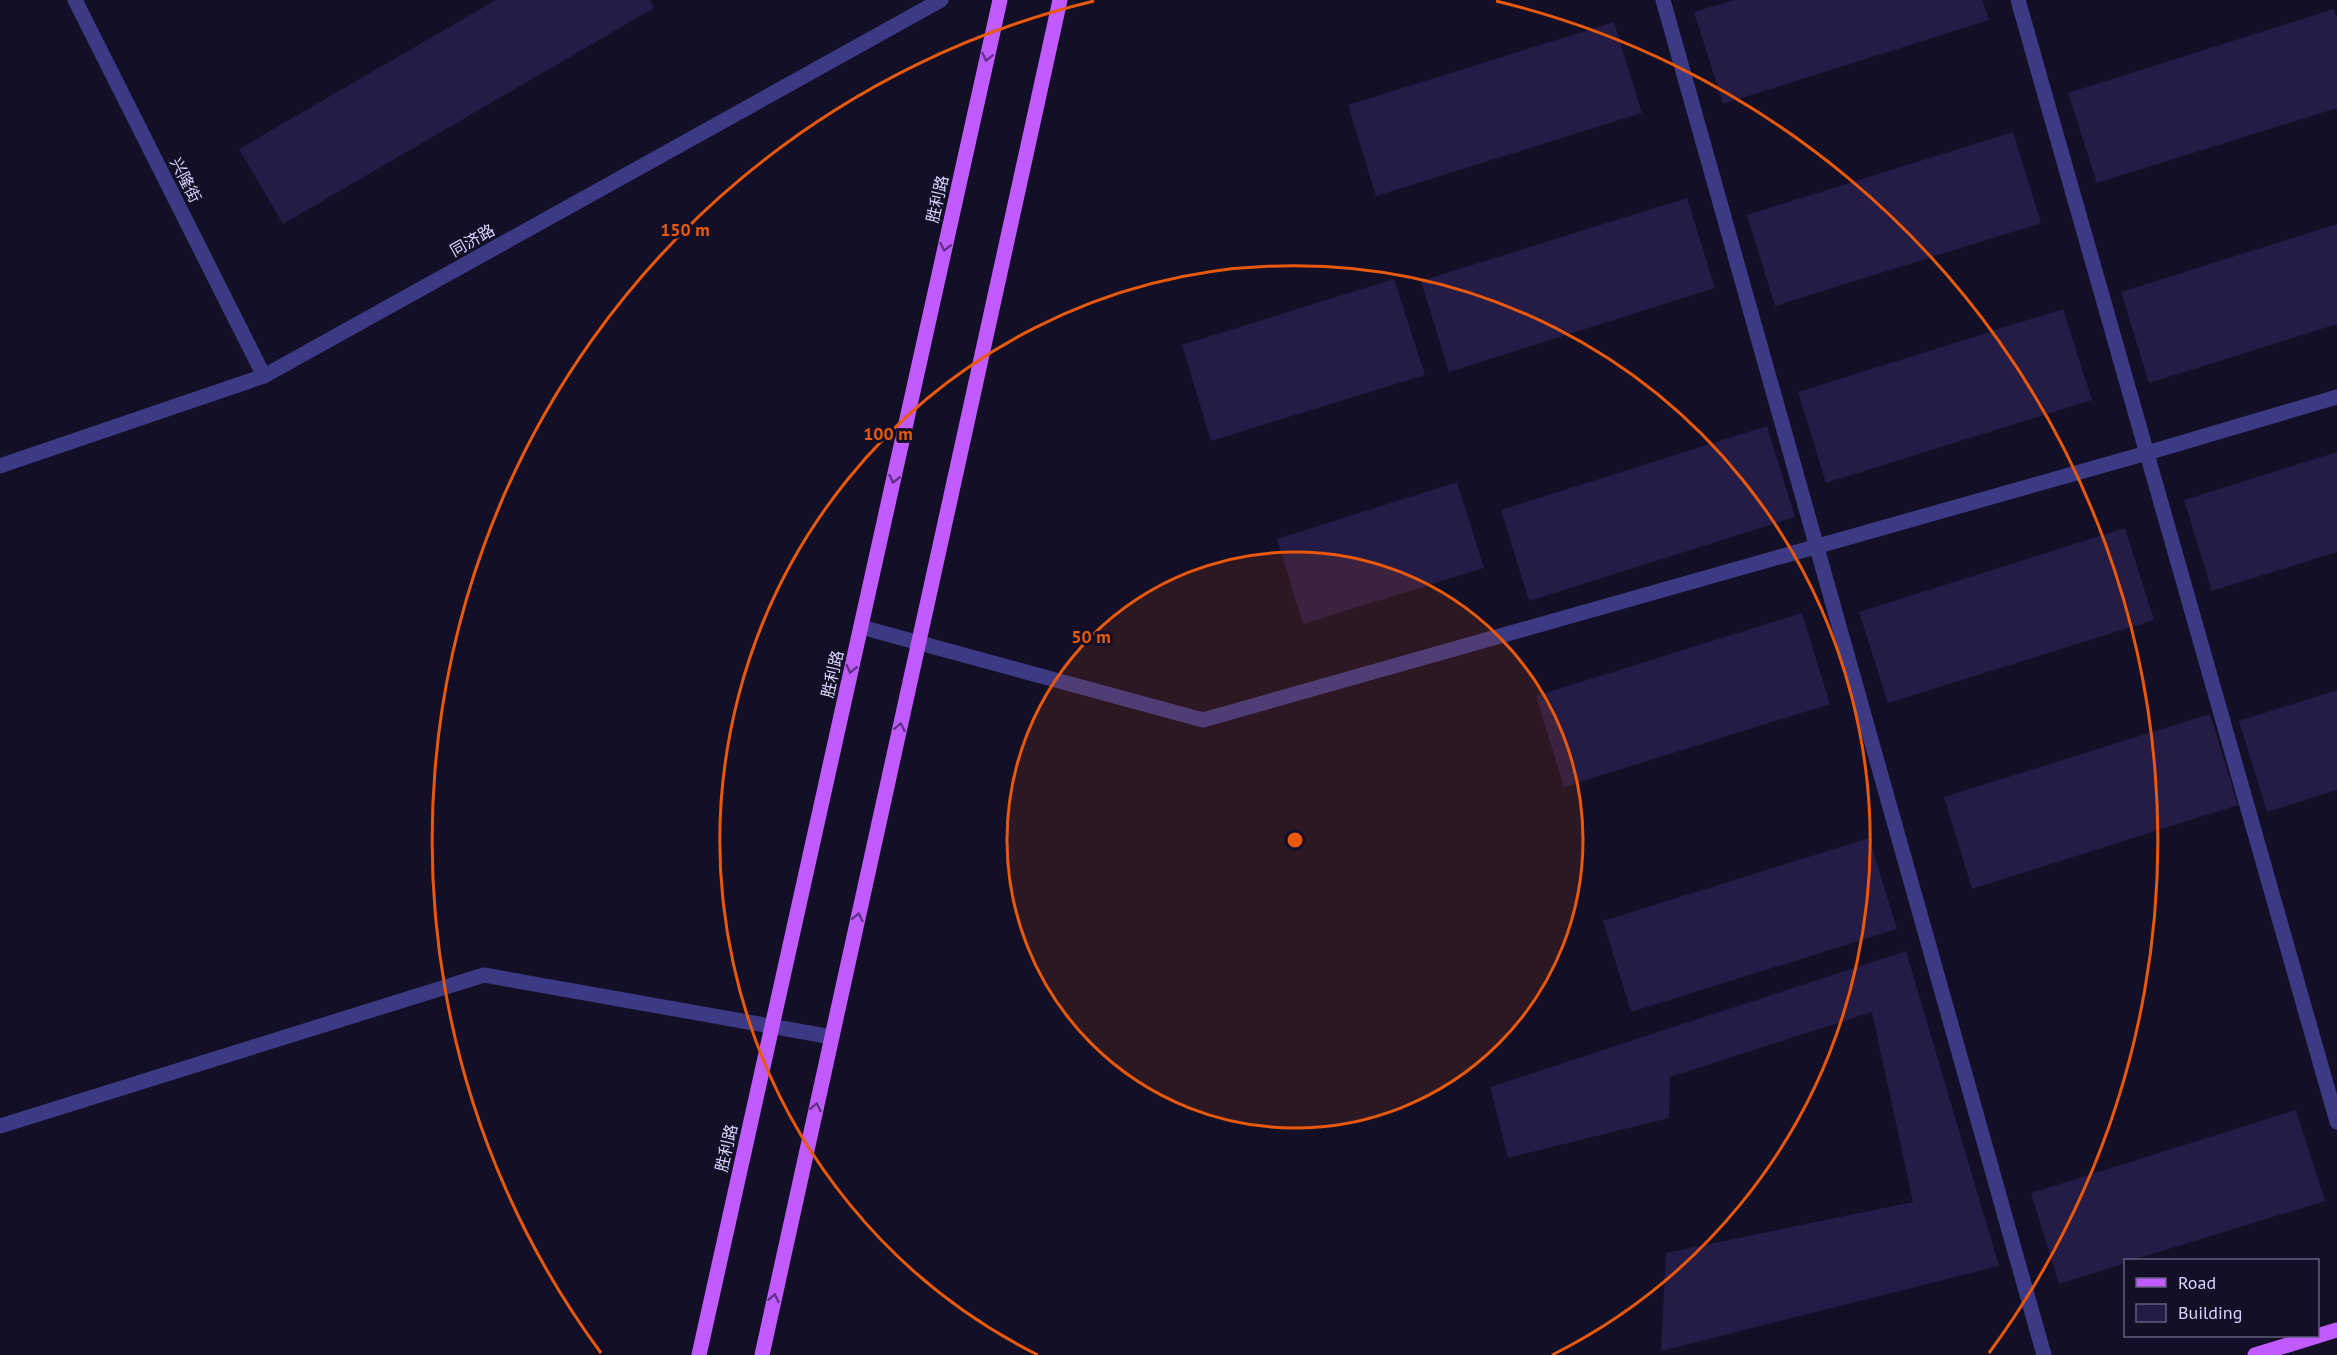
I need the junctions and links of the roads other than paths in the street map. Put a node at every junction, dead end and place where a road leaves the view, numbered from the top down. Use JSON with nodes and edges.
{"nodes":[{"id":1,"x":75,"y":0,"type":"edge"},
{"id":2,"x":941,"y":0,"type":"edge"},
{"id":3,"x":1000,"y":0,"type":"edge"},
{"id":4,"x":1060,"y":0,"type":"edge"},
{"id":5,"x":1663,"y":0,"type":"edge"},
{"id":6,"x":2018,"y":0,"type":"edge"},
{"id":7,"x":264,"y":376,"type":"junction"},
{"id":8,"x":2337,"y":397,"type":"edge"},
{"id":9,"x":2147,"y":453,"type":"junction"},
{"id":10,"x":0,"y":466,"type":"edge"},
{"id":11,"x":1816,"y":546,"type":"junction"},
{"id":12,"x":861,"y":627,"type":"junction"},
{"id":13,"x":919,"y":642,"type":"junction"},
{"id":14,"x":772,"y":1027,"type":"junction"},
{"id":15,"x":832,"y":1037,"type":"junction"},
{"id":16,"x":2337,"y":1122,"type":"edge"},
{"id":17,"x":0,"y":1126,"type":"edge"},
{"id":18,"x":2337,"y":1330,"type":"edge"},
{"id":19,"x":2319,"y":1335,"type":"edge"},
{"id":20,"x":2314,"y":1337,"type":"edge"},
{"id":21,"x":699,"y":1355,"type":"edge"},
{"id":22,"x":762,"y":1355,"type":"edge"},
{"id":23,"x":2043,"y":1355,"type":"edge"},
{"id":24,"x":2255,"y":1355,"type":"edge"}],
"edges":[{"from":1,"to":7,"type":"street","name":"兴隆街"},
{"from":2,"to":7,"type":"street","name":"同济路"},
{"from":3,"to":12,"type":"main road","name":"胜利路","one_way":true},
{"from":4,"to":13,"type":"main road"},
{"from":5,"to":11,"type":"street"},
{"from":6,"to":9,"type":"street"},
{"from":7,"to":10,"type":"street","name":"同济路"},
{"from":8,"to":9,"type":"street"},
{"from":9,"to":11,"type":"street"},
{"from":9,"to":16,"type":"street"},
{"from":11,"to":13,"type":"street"},
{"from":11,"to":23,"type":"street"},
{"from":12,"to":13,"type":"street"},
{"from":12,"to":14,"type":"main road","name":"胜利路","one_way":true},
{"from":15,"to":13,"type":"main road","one_way":true},
{"from":14,"to":15,"type":"street"},
{"from":14,"to":17,"type":"street"},
{"from":14,"to":21,"type":"main road","name":"胜利路"},
{"from":22,"to":15,"type":"main road","one_way":true},
{"from":18,"to":19,"type":"main road"},
{"from":20,"to":24,"type":"main road"}]}
